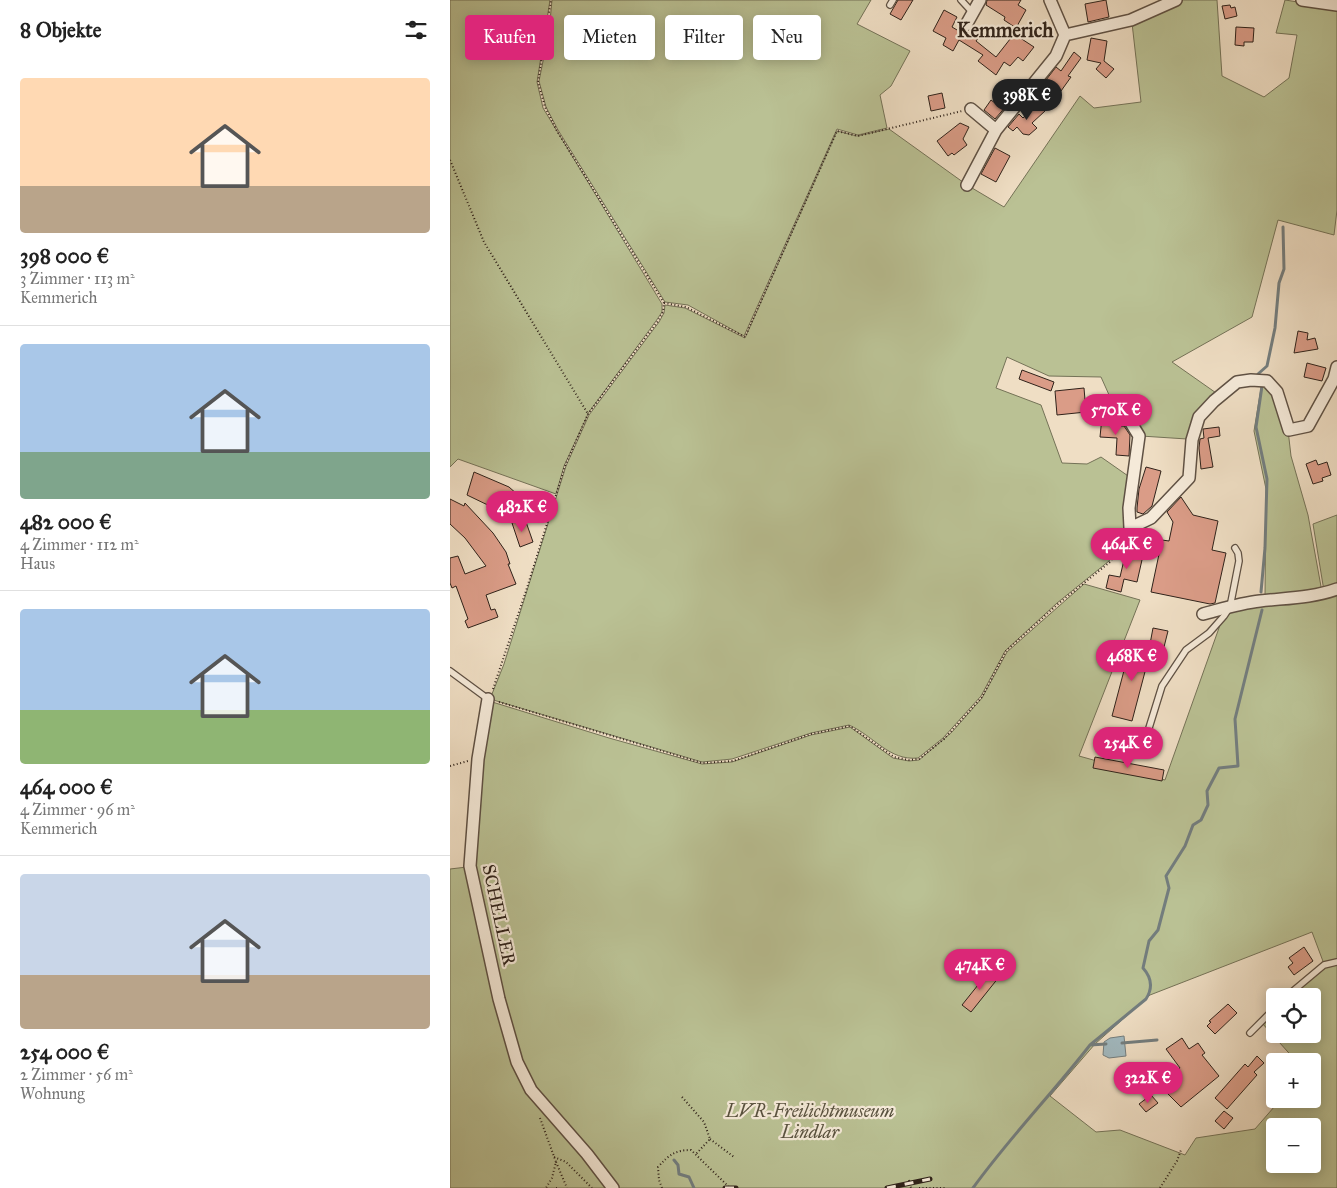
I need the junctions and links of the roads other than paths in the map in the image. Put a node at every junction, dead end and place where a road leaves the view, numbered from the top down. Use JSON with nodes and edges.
{"nodes":[{"id":1,"x":961,"y":0,"type":"edge"},
{"id":2,"x":980,"y":0,"type":"edge"},
{"id":3,"x":1050,"y":0,"type":"edge"},
{"id":4,"x":1176,"y":0,"type":"edge"},
{"id":5,"x":1302,"y":0,"type":"edge"},
{"id":6,"x":1337,"y":5,"type":"edge"},
{"id":7,"x":973,"y":13,"type":"junction"},
{"id":8,"x":966,"y":25,"type":"dead end"},
{"id":9,"x":1065,"y":35,"type":"junction"},
{"id":10,"x":971,"y":109,"type":"road end"},
{"id":11,"x":996,"y":130,"type":"junction"},
{"id":12,"x":967,"y":185,"type":"dead end"},
{"id":13,"x":1337,"y":367,"type":"edge"},
{"id":14,"x":1098,"y":408,"type":"dead end"},
{"id":15,"x":1235,"y":548,"type":"dead end"},
{"id":16,"x":1337,"y":589,"type":"edge"},
{"id":17,"x":1230,"y":607,"type":"junction"},
{"id":18,"x":1203,"y":614,"type":"dead end"},
{"id":19,"x":450,"y":671,"type":"edge"},
{"id":20,"x":488,"y":700,"type":"joint"},
{"id":21,"x":1144,"y":744,"type":"dead end"},
{"id":22,"x":1337,"y":962,"type":"edge"},
{"id":23,"x":1297,"y":988,"type":"edge"},
{"id":24,"x":1266,"y":1017,"type":"edge"},
{"id":25,"x":1250,"y":1033,"type":"dead end"},
{"id":26,"x":613,"y":1188,"type":"edge"}],
"edges":[{"from":1,"to":7,"type":"lane"},
{"from":2,"to":7,"type":"street"},
{"from":3,"to":9,"type":"street"},
{"from":4,"to":9,"type":"street"},
{"from":5,"to":6,"type":"street"},
{"from":7,"to":8,"type":"street"},
{"from":9,"to":11,"type":"street"},
{"from":10,"to":11,"type":"street"},
{"from":11,"to":12,"type":"street"},
{"from":13,"to":14,"type":"street"},
{"from":15,"to":17,"type":"lane"},
{"from":16,"to":17,"type":"street"},
{"from":17,"to":18,"type":"street"},
{"from":17,"to":21,"type":"lane"},
{"from":19,"to":20,"type":"lane"},
{"from":20,"to":26,"type":"street","name":"SCHELLER"},
{"from":22,"to":23,"type":"lane"},
{"from":24,"to":25,"type":"lane"}]}
